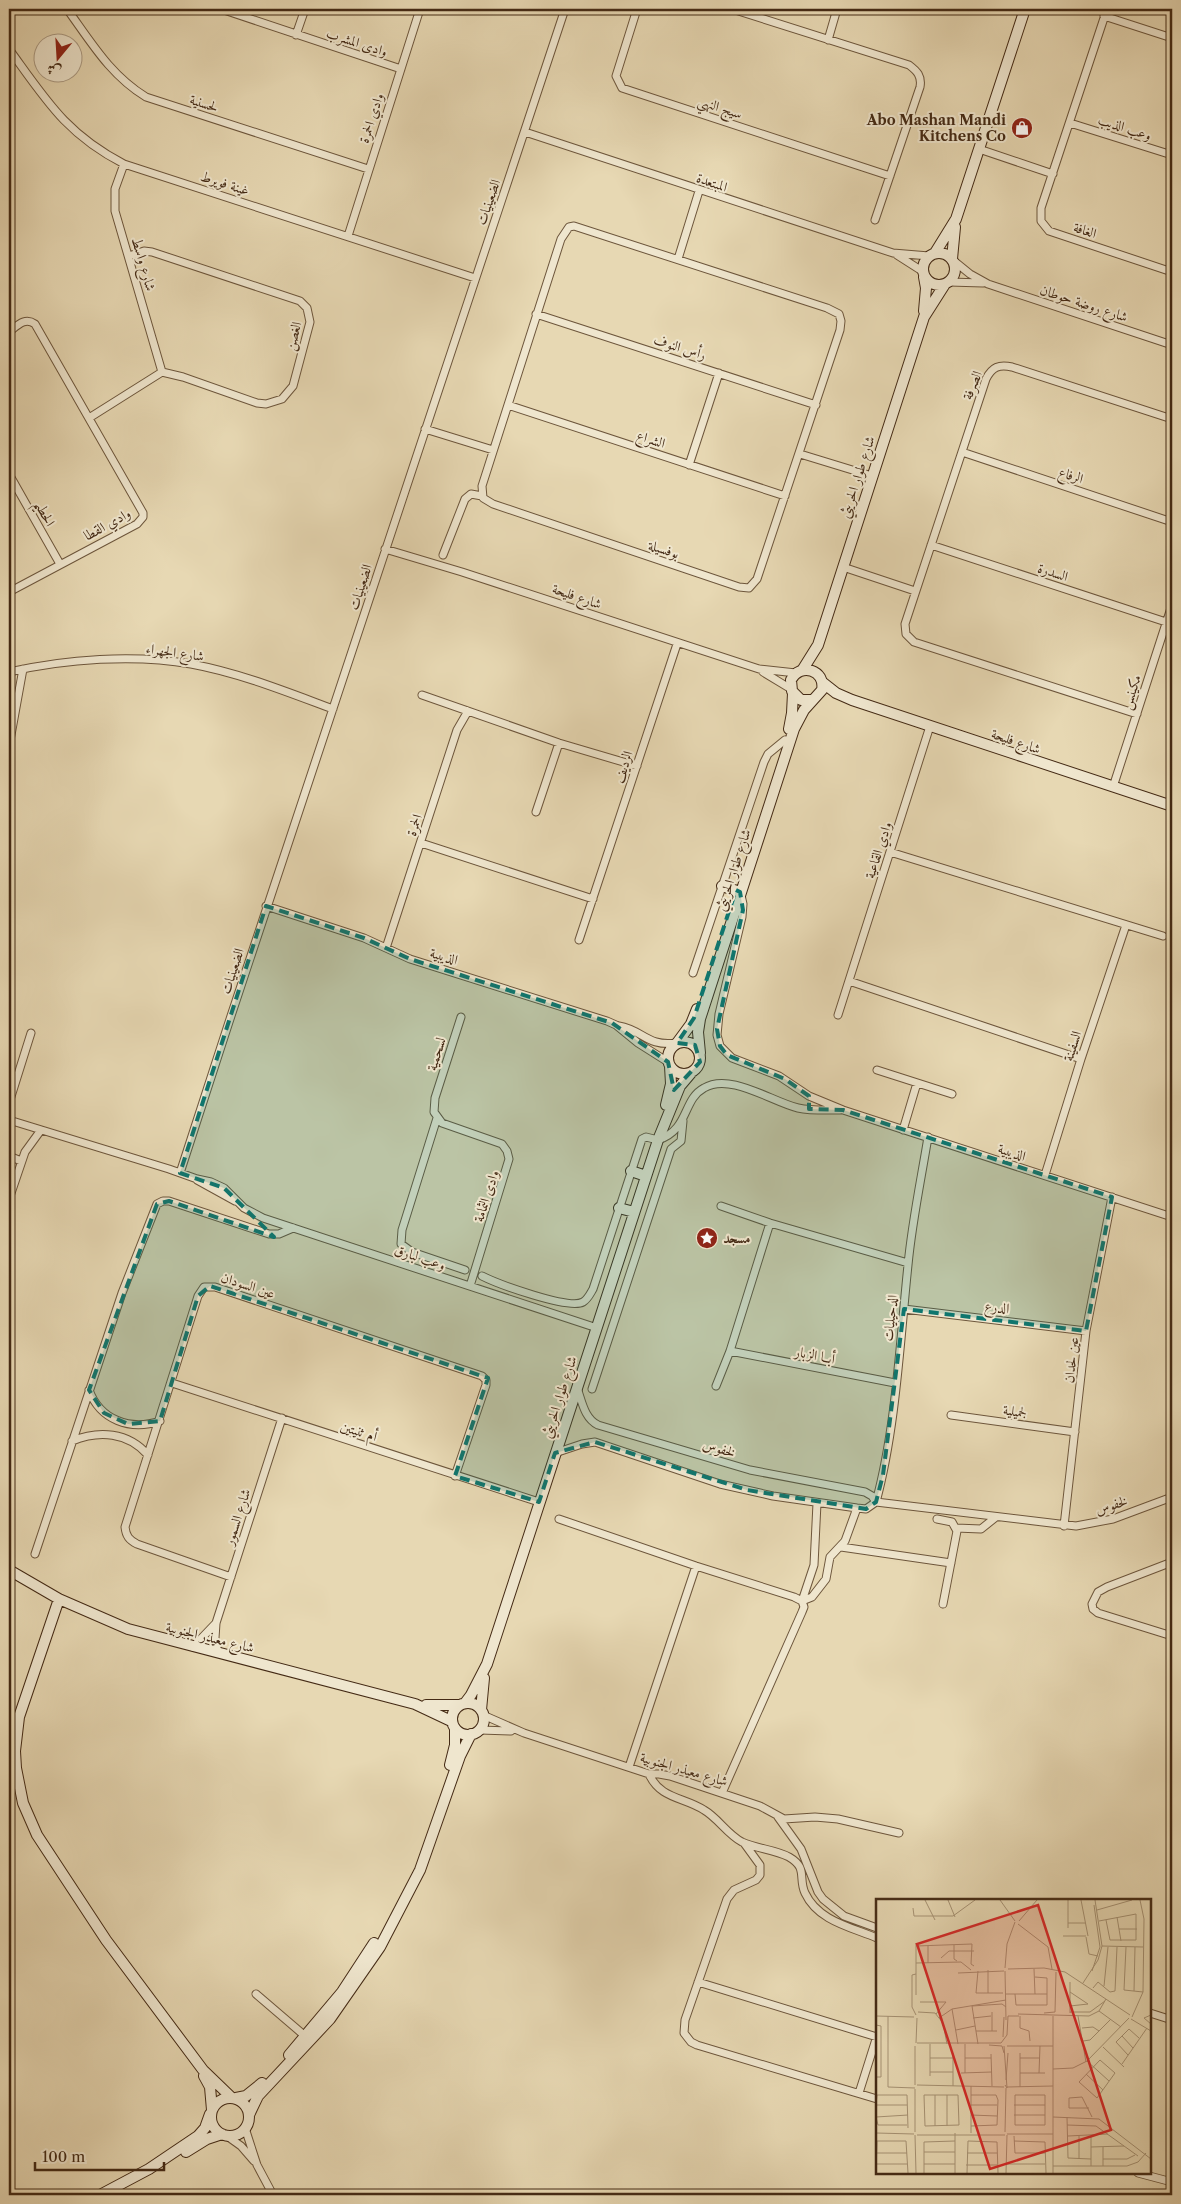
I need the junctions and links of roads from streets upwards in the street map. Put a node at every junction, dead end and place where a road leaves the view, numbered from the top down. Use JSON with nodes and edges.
{"nodes":[{"id":1,"x":67,"y":9,"type":"edge"},
{"id":2,"x":221,"y":9,"type":"edge"},
{"id":3,"x":305,"y":9,"type":"edge"},
{"id":4,"x":420,"y":9,"type":"edge"},
{"id":5,"x":565,"y":9,"type":"edge"},
{"id":6,"x":637,"y":9,"type":"edge"},
{"id":7,"x":732,"y":9,"type":"edge"},
{"id":8,"x":837,"y":9,"type":"edge"},
{"id":9,"x":1025,"y":9,"type":"edge"},
{"id":10,"x":1107,"y":9,"type":"edge"},
{"id":11,"x":1104,"y":16,"type":"junction"},
{"id":12,"x":296,"y":35,"type":"junction"},
{"id":13,"x":1172,"y":38,"type":"edge"},
{"id":14,"x":828,"y":40,"type":"junction"},
{"id":15,"x":9,"y":49,"type":"edge"},
{"id":16,"x":401,"y":69,"type":"junction"},
{"id":17,"x":1070,"y":123,"type":"junction"},
{"id":18,"x":525,"y":132,"type":"junction"},
{"id":19,"x":979,"y":149,"type":"junction"},
{"id":20,"x":1172,"y":155,"type":"edge"},
{"id":21,"x":124,"y":164,"type":"junction"},
{"id":22,"x":368,"y":170,"type":"junction"},
{"id":23,"x":1053,"y":174,"type":"junction"},
{"id":24,"x":890,"y":176,"type":"junction"},
{"id":25,"x":700,"y":191,"type":"junction"},
{"id":26,"x":956,"y":219,"type":"junction"},
{"id":27,"x":875,"y":220,"type":"dead end"},
{"id":28,"x":348,"y":236,"type":"junction"},
{"id":29,"x":893,"y":253,"type":"junction"},
{"id":30,"x":932,"y":254,"type":"junction"},
{"id":31,"x":129,"y":256,"type":"junction"},
{"id":32,"x":678,"y":259,"type":"junction"},
{"id":33,"x":953,"y":260,"type":"junction"},
{"id":34,"x":1172,"y":272,"type":"edge"},
{"id":35,"x":923,"y":274,"type":"junction"},
{"id":36,"x":475,"y":278,"type":"junction"},
{"id":37,"x":947,"y":283,"type":"junction"},
{"id":38,"x":988,"y":284,"type":"junction"},
{"id":39,"x":536,"y":314,"type":"junction"},
{"id":40,"x":924,"y":317,"type":"junction"},
{"id":41,"x":9,"y":332,"type":"edge"},
{"id":42,"x":1172,"y":345,"type":"edge"},
{"id":43,"x":162,"y":372,"type":"junction"},
{"id":44,"x":719,"y":373,"type":"junction"},
{"id":45,"x":508,"y":405,"type":"junction"},
{"id":46,"x":816,"y":405,"type":"junction"},
{"id":47,"x":89,"y":418,"type":"junction"},
{"id":48,"x":1172,"y":419,"type":"edge"},
{"id":49,"x":425,"y":429,"type":"junction"},
{"id":50,"x":493,"y":450,"type":"junction"},
{"id":51,"x":962,"y":452,"type":"junction"},
{"id":52,"x":800,"y":454,"type":"junction"},
{"id":53,"x":689,"y":465,"type":"junction"},
{"id":54,"x":9,"y":474,"type":"edge"},
{"id":55,"x":872,"y":476,"type":"junction"},
{"id":56,"x":482,"y":496,"type":"junction"},
{"id":57,"x":785,"y":496,"type":"junction"},
{"id":58,"x":1172,"y":522,"type":"edge"},
{"id":59,"x":931,"y":545,"type":"junction"},
{"id":60,"x":386,"y":549,"type":"junction"},
{"id":61,"x":443,"y":555,"type":"dead end"},
{"id":62,"x":60,"y":564,"type":"junction"},
{"id":63,"x":843,"y":567,"type":"junction"},
{"id":64,"x":916,"y":591,"type":"junction"},
{"id":65,"x":9,"y":592,"type":"edge"},
{"id":66,"x":1172,"y":605,"type":"edge"},
{"id":67,"x":1166,"y":622,"type":"junction"},
{"id":68,"x":677,"y":644,"type":"junction"},
{"id":69,"x":818,"y":645,"type":"junction"},
{"id":70,"x":23,"y":669,"type":"junction"},
{"id":71,"x":759,"y":669,"type":"junction"},
{"id":72,"x":800,"y":671,"type":"junction"},
{"id":73,"x":9,"y":672,"type":"edge"},
{"id":74,"x":821,"y":679,"type":"junction"},
{"id":75,"x":792,"y":691,"type":"junction"},
{"id":76,"x":422,"y":695,"type":"dead end"},
{"id":77,"x":815,"y":699,"type":"junction"},
{"id":78,"x":852,"y":700,"type":"junction"},
{"id":79,"x":334,"y":708,"type":"junction"},
{"id":80,"x":468,"y":711,"type":"junction"},
{"id":81,"x":1137,"y":714,"type":"junction"},
{"id":82,"x":930,"y":726,"type":"junction"},
{"id":83,"x":785,"y":740,"type":"junction"},
{"id":84,"x":559,"y":743,"type":"junction"},
{"id":85,"x":9,"y":746,"type":"edge"},
{"id":86,"x":637,"y":766,"type":"junction"},
{"id":87,"x":1113,"y":787,"type":"junction"},
{"id":88,"x":1172,"y":806,"type":"edge"},
{"id":89,"x":536,"y":812,"type":"dead end"},
{"id":90,"x":421,"y":843,"type":"junction"},
{"id":91,"x":890,"y":852,"type":"junction"},
{"id":92,"x":722,"y":886,"type":"junction"},
{"id":93,"x":738,"y":891,"type":"junction"},
{"id":94,"x":593,"y":899,"type":"junction"},
{"id":95,"x":266,"y":906,"type":"junction"},
{"id":96,"x":1126,"y":925,"type":"junction"},
{"id":97,"x":1163,"y":936,"type":"dead end"},
{"id":98,"x":579,"y":940,"type":"dead end"},
{"id":99,"x":386,"y":948,"type":"junction"},
{"id":100,"x":693,"y":973,"type":"dead end"},
{"id":101,"x":849,"y":981,"type":"junction"},
{"id":102,"x":838,"y":1016,"type":"dead end"},
{"id":103,"x":461,"y":1017,"type":"dead end"},
{"id":104,"x":616,"y":1025,"type":"junction"},
{"id":105,"x":31,"y":1033,"type":"dead end"},
{"id":106,"x":677,"y":1043,"type":"junction"},
{"id":107,"x":700,"y":1053,"type":"junction"},
{"id":108,"x":1081,"y":1059,"type":"junction"},
{"id":109,"x":669,"y":1064,"type":"junction"},
{"id":110,"x":877,"y":1070,"type":"dead end"},
{"id":111,"x":691,"y":1073,"type":"junction"},
{"id":112,"x":918,"y":1083,"type":"junction"},
{"id":113,"x":952,"y":1094,"type":"dead end"},
{"id":114,"x":810,"y":1096,"type":"junction"},
{"id":115,"x":9,"y":1103,"type":"edge"},
{"id":116,"x":805,"y":1109,"type":"junction"},
{"id":117,"x":843,"y":1110,"type":"junction"},
{"id":118,"x":437,"y":1118,"type":"junction"},
{"id":119,"x":683,"y":1120,"type":"junction"},
{"id":120,"x":11,"y":1122,"type":"edge"},
{"id":121,"x":40,"y":1130,"type":"junction"},
{"id":122,"x":903,"y":1130,"type":"junction"},
{"id":123,"x":928,"y":1137,"type":"junction"},
{"id":124,"x":658,"y":1140,"type":"junction"},
{"id":125,"x":9,"y":1156,"type":"edge"},
{"id":126,"x":21,"y":1161,"type":"junction"},
{"id":127,"x":631,"y":1171,"type":"junction"},
{"id":128,"x":180,"y":1173,"type":"junction"},
{"id":129,"x":646,"y":1176,"type":"junction"},
{"id":130,"x":1045,"y":1176,"type":"junction"},
{"id":131,"x":1112,"y":1197,"type":"junction"},
{"id":132,"x":9,"y":1199,"type":"edge"},
{"id":133,"x":721,"y":1206,"type":"dead end"},
{"id":134,"x":620,"y":1208,"type":"junction"},
{"id":135,"x":634,"y":1212,"type":"junction"},
{"id":136,"x":1172,"y":1217,"type":"edge"},
{"id":137,"x":770,"y":1223,"type":"junction"},
{"id":138,"x":293,"y":1228,"type":"junction"},
{"id":139,"x":908,"y":1263,"type":"junction"},
{"id":140,"x":465,"y":1270,"type":"dead end"},
{"id":141,"x":482,"y":1276,"type":"dead end"},
{"id":142,"x":470,"y":1286,"type":"junction"},
{"id":143,"x":904,"y":1309,"type":"junction"},
{"id":144,"x":597,"y":1328,"type":"junction"},
{"id":145,"x":1086,"y":1331,"type":"junction"},
{"id":146,"x":730,"y":1351,"type":"junction"},
{"id":147,"x":172,"y":1383,"type":"junction"},
{"id":148,"x":895,"y":1383,"type":"junction"},
{"id":149,"x":716,"y":1386,"type":"dead end"},
{"id":150,"x":576,"y":1388,"type":"junction"},
{"id":151,"x":592,"y":1389,"type":"dead end"},
{"id":152,"x":90,"y":1390,"type":"junction"},
{"id":153,"x":951,"y":1415,"type":"dead end"},
{"id":154,"x":282,"y":1418,"type":"junction"},
{"id":155,"x":160,"y":1421,"type":"junction"},
{"id":156,"x":122,"y":1423,"type":"junction"},
{"id":157,"x":1075,"y":1432,"type":"junction"},
{"id":158,"x":118,"y":1436,"type":"junction"},
{"id":159,"x":72,"y":1442,"type":"junction"},
{"id":160,"x":555,"y":1452,"type":"junction"},
{"id":161,"x":148,"y":1455,"type":"junction"},
{"id":162,"x":455,"y":1476,"type":"junction"},
{"id":163,"x":1172,"y":1497,"type":"edge"},
{"id":164,"x":539,"y":1502,"type":"junction"},
{"id":165,"x":876,"y":1502,"type":"junction"},
{"id":166,"x":817,"y":1503,"type":"junction"},
{"id":167,"x":857,"y":1508,"type":"junction"},
{"id":168,"x":953,"y":1512,"type":"junction"},
{"id":169,"x":996,"y":1517,"type":"junction"},
{"id":170,"x":559,"y":1518,"type":"dead end"},
{"id":171,"x":937,"y":1519,"type":"dead end"},
{"id":172,"x":954,"y":1525,"type":"junction"},
{"id":173,"x":1064,"y":1526,"type":"junction"},
{"id":174,"x":841,"y":1546,"type":"junction"},
{"id":175,"x":35,"y":1554,"type":"dead end"},
{"id":176,"x":1172,"y":1562,"type":"edge"},
{"id":177,"x":951,"y":1563,"type":"junction"},
{"id":178,"x":696,"y":1566,"type":"junction"},
{"id":179,"x":9,"y":1570,"type":"edge"},
{"id":180,"x":231,"y":1577,"type":"junction"},
{"id":181,"x":59,"y":1599,"type":"junction"},
{"id":182,"x":802,"y":1602,"type":"junction"},
{"id":183,"x":943,"y":1604,"type":"dead end"},
{"id":184,"x":216,"y":1623,"type":"junction"},
{"id":185,"x":1172,"y":1636,"type":"edge"},
{"id":186,"x":193,"y":1647,"type":"junction"},
{"id":187,"x":218,"y":1653,"type":"junction"},
{"id":188,"x":487,"y":1664,"type":"junction"},
{"id":189,"x":415,"y":1704,"type":"junction"},
{"id":190,"x":462,"y":1704,"type":"junction"},
{"id":191,"x":482,"y":1712,"type":"junction"},
{"id":192,"x":453,"y":1725,"type":"junction"},
{"id":193,"x":475,"y":1732,"type":"junction"},
{"id":194,"x":524,"y":1733,"type":"junction"},
{"id":195,"x":629,"y":1767,"type":"junction"},
{"id":196,"x":649,"y":1774,"type":"junction"},
{"id":197,"x":722,"y":1794,"type":"junction"},
{"id":198,"x":778,"y":1817,"type":"junction"},
{"id":199,"x":899,"y":1833,"type":"dead end"},
{"id":200,"x":744,"y":1842,"type":"junction"},
{"id":201,"x":876,"y":1928,"type":"edge"},
{"id":202,"x":876,"y":1938,"type":"edge"},
{"id":203,"x":698,"y":1982,"type":"junction"},
{"id":204,"x":256,"y":1994,"type":"dead end"},
{"id":205,"x":1151,"y":2013,"type":"edge"},
{"id":206,"x":1172,"y":2020,"type":"edge"},
{"id":207,"x":305,"y":2036,"type":"junction"},
{"id":208,"x":876,"y":2037,"type":"edge"},
{"id":209,"x":876,"y":2040,"type":"edge"},
{"id":210,"x":203,"y":2070,"type":"junction"},
{"id":211,"x":858,"y":2093,"type":"junction"},
{"id":212,"x":233,"y":2098,"type":"junction"},
{"id":213,"x":876,"y":2099,"type":"edge"},
{"id":214,"x":211,"y":2112,"type":"junction"},
{"id":215,"x":249,"y":2115,"type":"junction"},
{"id":216,"x":246,"y":2128,"type":"junction"},
{"id":217,"x":225,"y":2135,"type":"junction"},
{"id":218,"x":258,"y":2165,"type":"junction"},
{"id":219,"x":1142,"y":2174,"type":"edge"},
{"id":220,"x":1172,"y":2182,"type":"edge"},
{"id":221,"x":100,"y":2195,"type":"edge"},
{"id":222,"x":114,"y":2195,"type":"edge"},
{"id":223,"x":273,"y":2195,"type":"edge"}],
"edges":[{"from":1,"to":22,"type":"street","name":"لحسنية"},
{"from":2,"to":12,"type":"street","name":"وادى المشرب"},
{"from":3,"to":12,"type":"street"},
{"from":4,"to":16,"type":"street","name":"وادي الحمرة"},
{"from":5,"to":18,"type":"street","name":"الضعينيات"},
{"from":6,"to":24,"type":"street","name":"سيج النهي"},
{"from":7,"to":14,"type":"street"},
{"from":8,"to":14,"type":"street"},
{"from":9,"to":19,"type":"street"},
{"from":10,"to":11,"type":"street","name":"الغافة"},
{"from":11,"to":13,"type":"street"},
{"from":11,"to":17,"type":"street","name":"الغافة"},
{"from":12,"to":16,"type":"street","name":"وادى المشرب"},
{"from":14,"to":24,"type":"street"},
{"from":15,"to":21,"type":"street","name":"غينة فويرط"},
{"from":16,"to":22,"type":"street","name":"وادي الحمرة"},
{"from":17,"to":20,"type":"street","name":"وعب الذيب"},
{"from":17,"to":23,"type":"street","name":"الغافة"},
{"from":18,"to":25,"type":"street","name":"المبتعدة"},
{"from":18,"to":36,"type":"street","name":"الضعينيات"},
{"from":19,"to":23,"type":"street"},
{"from":19,"to":26,"type":"street"},
{"from":21,"to":28,"type":"street","name":"غينة فويرط"},
{"from":21,"to":31,"type":"street","name":"شارع واسط"},
{"from":22,"to":28,"type":"street","name":"وادي الحمرة"},
{"from":23,"to":34,"type":"street","name":"الغافة"},
{"from":24,"to":27,"type":"street"},
{"from":25,"to":29,"type":"street","name":"المبتعدة"},
{"from":25,"to":32,"type":"street"},
{"from":26,"to":30,"type":"street"},
{"from":26,"to":33,"type":"street"},
{"from":28,"to":36,"type":"street","name":"غينة فويرط"},
{"from":29,"to":30,"type":"street","name":"المبتعدة"},
{"from":29,"to":35,"type":"street","name":"المبتعدة"},
{"from":30,"to":33,"type":"street"},
{"from":30,"to":35,"type":"street"},
{"from":31,"to":43,"type":"street","name":"شارع واسط"},
{"from":31,"to":43,"type":"street","name":"الغصن"},
{"from":32,"to":39,"type":"street","name":"بوفسيلة"},
{"from":32,"to":46,"type":"street","name":"بوفسيلة"},
{"from":33,"to":37,"type":"street"},
{"from":33,"to":38,"type":"street","name":"شارع روضة حوطان"},
{"from":35,"to":37,"type":"street"},
{"from":35,"to":40,"type":"street","name":"شارع طوار الحريثي"},
{"from":36,"to":49,"type":"street","name":"الضعينيات"},
{"from":37,"to":38,"type":"street","name":"شارع روضة حوطان"},
{"from":37,"to":40,"type":"street","name":"شارع طوار الحريثي"},
{"from":38,"to":42,"type":"street","name":"شارع روضة حوطان"},
{"from":39,"to":44,"type":"street","name":"رأس النوف"},
{"from":39,"to":45,"type":"street","name":"بوفسيلة"},
{"from":40,"to":55,"type":"street","name":"شارع طوار الحريثي"},
{"from":41,"to":47,"type":"street","name":"وادي القطا"},
{"from":43,"to":47,"type":"street"},
{"from":44,"to":46,"type":"street","name":"رأس النوف"},
{"from":44,"to":53,"type":"street"},
{"from":45,"to":50,"type":"street","name":"بوفسيلة"},
{"from":45,"to":53,"type":"street","name":"الشراع"},
{"from":46,"to":52,"type":"street","name":"بوفسيلة"},
{"from":47,"to":62,"type":"street","name":"وادي القطا"},
{"from":48,"to":51,"type":"street","name":"الصرفة"},
{"from":49,"to":50,"type":"street"},
{"from":49,"to":60,"type":"street","name":"الضعينيات"},
{"from":50,"to":56,"type":"street","name":"بوفسيلة"},
{"from":51,"to":58,"type":"street","name":"الرفاع"},
{"from":51,"to":59,"type":"street","name":"الصرفة"},
{"from":52,"to":55,"type":"street"},
{"from":52,"to":57,"type":"street","name":"بوفسيلة"},
{"from":53,"to":57,"type":"street","name":"الشراع"},
{"from":54,"to":62,"type":"street","name":"الحطيم"},
{"from":55,"to":63,"type":"street","name":"شارع طوار الحريثي"},
{"from":56,"to":57,"type":"street","name":"بوفسيلة"},
{"from":56,"to":61,"type":"street"},
{"from":59,"to":64,"type":"street","name":"الصرفة"},
{"from":59,"to":67,"type":"street","name":"السدرة"},
{"from":60,"to":68,"type":"street","name":"شارع فليحة"},
{"from":60,"to":79,"type":"street","name":"الضعينيات"},
{"from":62,"to":65,"type":"street","name":"وادي القطا"},
{"from":63,"to":64,"type":"street"},
{"from":63,"to":69,"type":"street","name":"شارع طوار الحريثي"},
{"from":64,"to":81,"type":"street","name":"الصرفة"},
{"from":66,"to":67,"type":"street","name":"مكينس"},
{"from":67,"to":81,"type":"street","name":"مكينس"},
{"from":68,"to":71,"type":"street","name":"شارع فليحة"},
{"from":68,"to":86,"type":"street","name":"الرديف"},
{"from":69,"to":72,"type":"street","name":"شارع طوار الحريثي"},
{"from":69,"to":74,"type":"street","name":"شارع طوار الحريثي"},
{"from":70,"to":73,"type":"street","name":"شارع الجهراء"},
{"from":70,"to":79,"type":"street","name":"شارع الجهراء"},
{"from":70,"to":85,"type":"street"},
{"from":71,"to":72,"type":"street","name":"شارع فليحة"},
{"from":71,"to":75,"type":"street","name":"شارع فليحة"},
{"from":72,"to":74,"type":"street"},
{"from":72,"to":75,"type":"street"},
{"from":74,"to":77,"type":"street"},
{"from":74,"to":78,"type":"street","name":"شارع فليحة"},
{"from":75,"to":77,"type":"street"},
{"from":75,"to":83,"type":"street","name":"شارع طوار الحريثي"},
{"from":76,"to":80,"type":"street"},
{"from":77,"to":78,"type":"street","name":"شارع فليحة"},
{"from":77,"to":93,"type":"street","name":"شارع طوار الحريثي"},
{"from":78,"to":82,"type":"street","name":"شارع فليحة"},
{"from":79,"to":95,"type":"street","name":"الضعينيات"},
{"from":80,"to":84,"type":"street"},
{"from":80,"to":90,"type":"street","name":"الحمرة"},
{"from":81,"to":87,"type":"street","name":"مكينس"},
{"from":82,"to":87,"type":"street","name":"شارع فليحة"},
{"from":82,"to":91,"type":"street","name":"وادي القاعية"},
{"from":83,"to":92,"type":"street"},
{"from":83,"to":93,"type":"street","name":"شارع طوار الحريثي"},
{"from":84,"to":86,"type":"street"},
{"from":84,"to":89,"type":"street"},
{"from":86,"to":94,"type":"street","name":"الرديف"},
{"from":87,"to":88,"type":"street","name":"شارع فليحة"},
{"from":90,"to":94,"type":"street"},
{"from":90,"to":99,"type":"street","name":"الحمرة"},
{"from":91,"to":96,"type":"street"},
{"from":91,"to":101,"type":"street","name":"وادي القاعية"},
{"from":92,"to":93,"type":"street"},
{"from":92,"to":100,"type":"street"},
{"from":93,"to":106,"type":"street","name":"شارع طوار الحريثي"},
{"from":93,"to":107,"type":"street","name":"شارع طوار الحريثي"},
{"from":93,"to":114,"type":"street","name":"الذيبية"},
{"from":94,"to":98,"type":"street","name":"الرديف"},
{"from":95,"to":99,"type":"street","name":"الذيبية"},
{"from":95,"to":128,"type":"street","name":"الضعينيات"},
{"from":96,"to":97,"type":"street"},
{"from":96,"to":108,"type":"street","name":"السفينة"},
{"from":99,"to":104,"type":"street","name":"الذيبية"},
{"from":101,"to":102,"type":"street","name":"وادي القاعية"},
{"from":101,"to":108,"type":"street"},
{"from":103,"to":118,"type":"street","name":"لسحمية"},
{"from":104,"to":106,"type":"street","name":"الذيبية"},
{"from":104,"to":109,"type":"street","name":"الذيبية"},
{"from":105,"to":115,"type":"street"},
{"from":106,"to":107,"type":"street"},
{"from":106,"to":109,"type":"street"},
{"from":107,"to":111,"type":"street"},
{"from":108,"to":130,"type":"street","name":"السفينة"},
{"from":109,"to":111,"type":"street"},
{"from":109,"to":124,"type":"street","name":"شارع طوار الحريثي"},
{"from":110,"to":112,"type":"street"},
{"from":111,"to":124,"type":"street","name":"شارع طوار الحريثي"},
{"from":112,"to":113,"type":"street"},
{"from":112,"to":122,"type":"street"},
{"from":114,"to":116,"type":"street"},
{"from":114,"to":117,"type":"street","name":"الذيبية"},
{"from":116,"to":117,"type":"street","name":"الذيبية"},
{"from":116,"to":119,"type":"street","name":"الذيبية"},
{"from":117,"to":122,"type":"street","name":"الذيبية"},
{"from":118,"to":140,"type":"street"},
{"from":118,"to":142,"type":"street","name":"وادى الثمامة"},
{"from":119,"to":124,"type":"street","name":"الذيبية"},
{"from":119,"to":151,"type":"street"},
{"from":120,"to":121,"type":"street","name":"وعب لبارق"},
{"from":121,"to":126,"type":"street"},
{"from":121,"to":128,"type":"street","name":"وعب لبارق"},
{"from":122,"to":123,"type":"street","name":"الذيبية"},
{"from":123,"to":130,"type":"street","name":"الذيبية"},
{"from":123,"to":139,"type":"street","name":"الدحيليات"},
{"from":124,"to":127,"type":"street","name":"الذيبية"},
{"from":124,"to":129,"type":"street","name":"شارع طوار الحريثي"},
{"from":125,"to":126,"type":"street"},
{"from":126,"to":132,"type":"street"},
{"from":127,"to":129,"type":"street"},
{"from":127,"to":134,"type":"street"},
{"from":128,"to":138,"type":"street","name":"وعب لبارق"},
{"from":129,"to":135,"type":"street","name":"شارع طوار الحريثي"},
{"from":130,"to":131,"type":"street","name":"الذيبية"},
{"from":131,"to":136,"type":"street","name":"الذيبية"},
{"from":131,"to":145,"type":"street","name":"عين لحدان"},
{"from":133,"to":137,"type":"street"},
{"from":134,"to":135,"type":"street"},
{"from":134,"to":141,"type":"street"},
{"from":135,"to":144,"type":"street","name":"شارع طوار الحريثي"},
{"from":137,"to":139,"type":"street"},
{"from":137,"to":146,"type":"street"},
{"from":138,"to":142,"type":"street","name":"وعب لبارق"},
{"from":138,"to":152,"type":"street"},
{"from":139,"to":143,"type":"street","name":"الدحيليات"},
{"from":142,"to":144,"type":"street","name":"وعب لبارق"},
{"from":143,"to":145,"type":"street","name":"الدرع"},
{"from":143,"to":148,"type":"street","name":"الدحيليات"},
{"from":144,"to":150,"type":"street","name":"شارع طوار الحريثي"},
{"from":145,"to":157,"type":"street","name":"عين لحدان"},
{"from":146,"to":148,"type":"street","name":"أبــا الزبار"},
{"from":146,"to":149,"type":"street"},
{"from":147,"to":154,"type":"street","name":"أم ثنيتين"},
{"from":147,"to":155,"type":"street","name":"عين السودان"},
{"from":147,"to":162,"type":"street","name":"عين السودان"},
{"from":148,"to":165,"type":"street","name":"الدحيليات"},
{"from":150,"to":160,"type":"street","name":"شارع طوار الحريثي"},
{"from":150,"to":165,"type":"street","name":"لخفوس"},
{"from":152,"to":156,"type":"street"},
{"from":152,"to":159,"type":"street"},
{"from":153,"to":157,"type":"street","name":"لجميلية"},
{"from":154,"to":162,"type":"street","name":"أم ثنيتين"},
{"from":154,"to":180,"type":"street","name":"شارع السمور"},
{"from":155,"to":156,"type":"street"},
{"from":155,"to":161,"type":"street","name":"عين السودان"},
{"from":156,"to":158,"type":"street"},
{"from":157,"to":173,"type":"street","name":"عين لحدان"},
{"from":158,"to":159,"type":"street"},
{"from":158,"to":161,"type":"street"},
{"from":159,"to":175,"type":"street"},
{"from":160,"to":164,"type":"street","name":"شارع طوار الحريثي"},
{"from":160,"to":166,"type":"street","name":"لخفوس"},
{"from":161,"to":180,"type":"street","name":"عين السودان"},
{"from":162,"to":164,"type":"street","name":"أم ثنيتين"},
{"from":163,"to":173,"type":"street","name":"لخفوس"},
{"from":164,"to":188,"type":"street","name":"شارع طوار الحريثي"},
{"from":165,"to":167,"type":"street","name":"لخفوس"},
{"from":165,"to":168,"type":"street","name":"لخفوس"},
{"from":166,"to":167,"type":"street","name":"لخفوس"},
{"from":166,"to":182,"type":"street"},
{"from":167,"to":174,"type":"street"},
{"from":168,"to":169,"type":"street","name":"لخفوس"},
{"from":168,"to":172,"type":"street"},
{"from":169,"to":172,"type":"street"},
{"from":169,"to":173,"type":"street","name":"لخفوس"},
{"from":170,"to":178,"type":"street"},
{"from":171,"to":172,"type":"street"},
{"from":172,"to":177,"type":"street"},
{"from":174,"to":177,"type":"street"},
{"from":174,"to":182,"type":"street"},
{"from":176,"to":185,"type":"street"},
{"from":177,"to":183,"type":"street"},
{"from":178,"to":182,"type":"street"},
{"from":178,"to":195,"type":"street"},
{"from":179,"to":181,"type":"street","name":"شارع معيذر الجنوبية"},
{"from":180,"to":184,"type":"street","name":"شارع السمور"},
{"from":181,"to":186,"type":"street","name":"شارع معيذر الجنوبية"},
{"from":181,"to":210,"type":"street"},
{"from":182,"to":197,"type":"street"},
{"from":184,"to":186,"type":"street","name":"شارع السمور"},
{"from":184,"to":187,"type":"street","name":"شارع السمور"},
{"from":186,"to":187,"type":"street","name":"شارع معيذر الجنوبية"},
{"from":187,"to":189,"type":"street","name":"شارع معيذر الجنوبية"},
{"from":188,"to":190,"type":"street","name":"شارع طوار الحريثي"},
{"from":188,"to":191,"type":"street","name":"شارع طوار الحريثي"},
{"from":189,"to":190,"type":"street","name":"شارع معيذر الجنوبية"},
{"from":189,"to":192,"type":"street","name":"شارع معيذر الجنوبية"},
{"from":190,"to":191,"type":"street"},
{"from":190,"to":192,"type":"street"},
{"from":191,"to":193,"type":"street"},
{"from":191,"to":194,"type":"street","name":"شارع معيذر الجنوبية"},
{"from":192,"to":193,"type":"street"},
{"from":192,"to":207,"type":"street"},
{"from":193,"to":194,"type":"street","name":"شارع معيذر الجنوبية"},
{"from":193,"to":215,"type":"street"},
{"from":194,"to":195,"type":"street","name":"شارع معيذر الجنوبية"},
{"from":195,"to":196,"type":"street","name":"شارع معيذر الجنوبية"},
{"from":196,"to":197,"type":"street","name":"شارع معيذر الجنوبية"},
{"from":196,"to":200,"type":"street"},
{"from":197,"to":198,"type":"street","name":"شارع معيذر الجنوبية"},
{"from":198,"to":199,"type":"street","name":"شارع معيذر الجنوبية"},
{"from":198,"to":201,"type":"street"},
{"from":200,"to":202,"type":"street"},
{"from":200,"to":203,"type":"street"},
{"from":203,"to":208,"type":"street"},
{"from":203,"to":211,"type":"street"},
{"from":204,"to":207,"type":"street"},
{"from":205,"to":206,"type":"street"},
{"from":207,"to":212,"type":"street"},
{"from":209,"to":211,"type":"street"},
{"from":210,"to":212,"type":"street"},
{"from":210,"to":214,"type":"street"},
{"from":211,"to":213,"type":"street"},
{"from":212,"to":214,"type":"street"},
{"from":212,"to":215,"type":"street"},
{"from":214,"to":217,"type":"street"},
{"from":214,"to":221,"type":"street"},
{"from":215,"to":216,"type":"street"},
{"from":216,"to":217,"type":"street"},
{"from":216,"to":218,"type":"street"},
{"from":217,"to":218,"type":"street"},
{"from":217,"to":222,"type":"street"},
{"from":218,"to":223,"type":"street"},
{"from":219,"to":220,"type":"street"}]}
